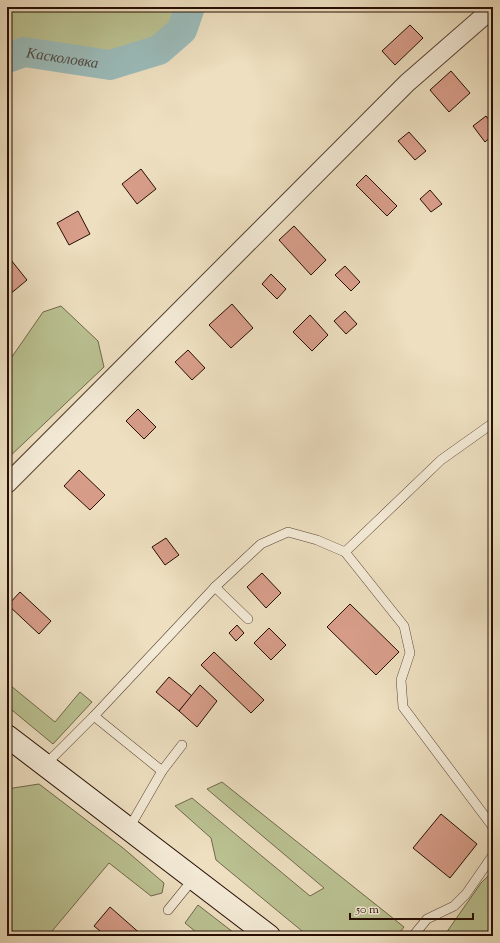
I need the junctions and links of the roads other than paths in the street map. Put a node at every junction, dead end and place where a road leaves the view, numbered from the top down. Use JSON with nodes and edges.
{"nodes":[{"id":1,"x":493,"y":8,"type":"edge"},
{"id":2,"x":493,"y":424,"type":"edge"},
{"id":3,"x":7,"y":484,"type":"edge"},
{"id":4,"x":345,"y":552,"type":"junction"},
{"id":5,"x":215,"y":587,"type":"junction"},
{"id":6,"x":248,"y":619,"type":"dead end"},
{"id":7,"x":94,"y":716,"type":"junction"},
{"id":8,"x":7,"y":736,"type":"edge"},
{"id":9,"x":182,"y":745,"type":"dead end"},
{"id":10,"x":45,"y":765,"type":"junction"},
{"id":11,"x":162,"y":770,"type":"junction"},
{"id":12,"x":493,"y":827,"type":"edge"},
{"id":13,"x":128,"y":830,"type":"junction"},
{"id":14,"x":493,"y":855,"type":"edge"},
{"id":15,"x":194,"y":878,"type":"junction"},
{"id":16,"x":168,"y":910,"type":"dead end"},
{"id":17,"x":268,"y":936,"type":"edge"},
{"id":18,"x":413,"y":936,"type":"edge"}],
"edges":[{"from":1,"to":3,"type":"street"},
{"from":2,"to":4,"type":"lane"},
{"from":4,"to":5,"type":"lane"},
{"from":4,"to":12,"type":"lane"},
{"from":5,"to":6,"type":"lane"},
{"from":5,"to":7,"type":"lane"},
{"from":7,"to":10,"type":"lane"},
{"from":7,"to":11,"type":"lane"},
{"from":8,"to":10,"type":"main road"},
{"from":9,"to":11,"type":"lane"},
{"from":10,"to":13,"type":"main road"},
{"from":11,"to":13,"type":"lane"},
{"from":13,"to":15,"type":"main road"},
{"from":14,"to":18,"type":"lane"},
{"from":15,"to":16,"type":"lane"},
{"from":15,"to":17,"type":"main road"}]}
